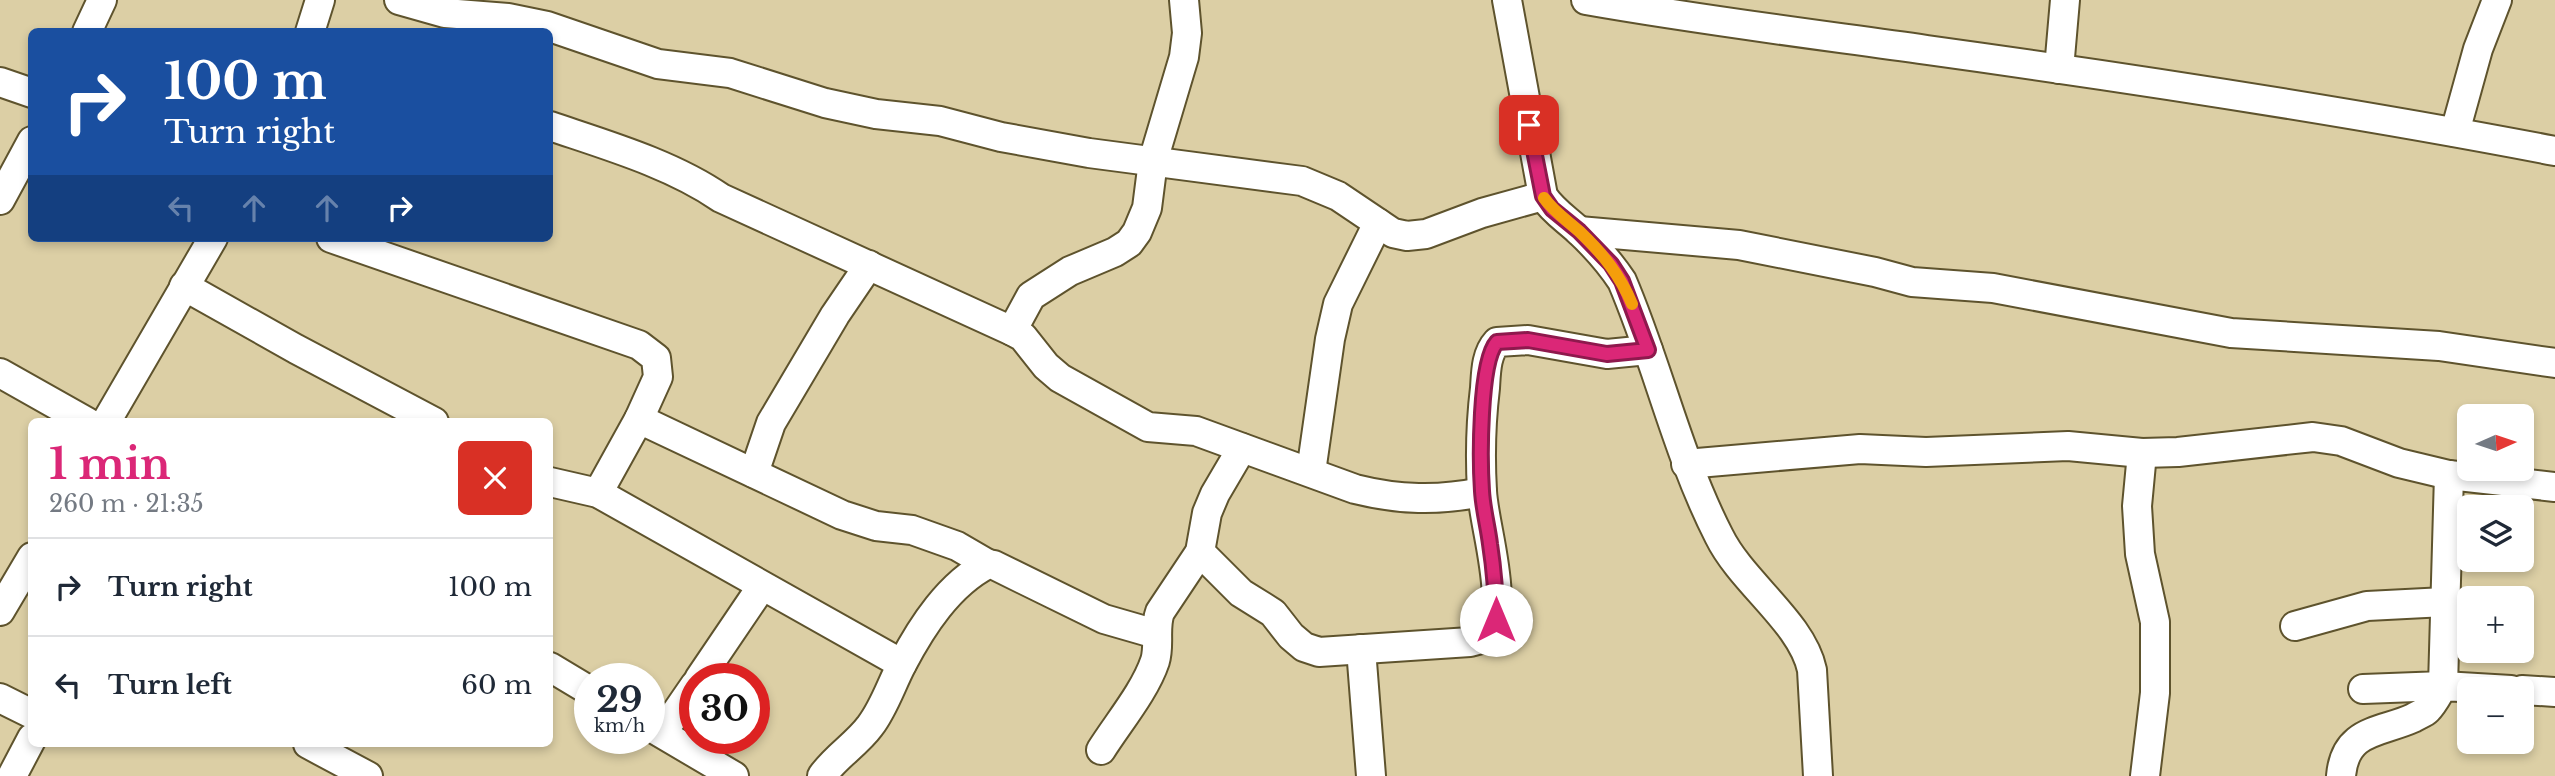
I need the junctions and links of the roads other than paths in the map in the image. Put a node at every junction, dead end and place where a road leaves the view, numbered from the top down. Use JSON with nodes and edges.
{"nodes":[{"id":1,"x":102,"y":0,"type":"edge"},
{"id":2,"x":320,"y":0,"type":"edge"},
{"id":3,"x":399,"y":0,"type":"edge"},
{"id":4,"x":1184,"y":0,"type":"edge"},
{"id":5,"x":1507,"y":0,"type":"edge"},
{"id":6,"x":1586,"y":0,"type":"edge"},
{"id":7,"x":2065,"y":0,"type":"edge"},
{"id":8,"x":2497,"y":0,"type":"edge"},
{"id":9,"x":89,"y":28,"type":"edge"},
{"id":10,"x":313,"y":28,"type":"edge"},
{"id":11,"x":553,"y":28,"type":"edge"},
{"id":12,"x":553,"y":28,"type":"edge"},
{"id":13,"x":2059,"y":69,"type":"junction"},
{"id":14,"x":0,"y":82,"type":"edge"},
{"id":15,"x":28,"y":92,"type":"edge"},
{"id":16,"x":553,"y":127,"type":"edge"},
{"id":17,"x":2455,"y":132,"type":"junction"},
{"id":18,"x":28,"y":148,"type":"edge"},
{"id":19,"x":2555,"y":151,"type":"edge"},
{"id":20,"x":1153,"y":161,"type":"junction"},
{"id":21,"x":1543,"y":196,"type":"junction"},
{"id":22,"x":0,"y":200,"type":"edge"},
{"id":23,"x":1378,"y":223,"type":"junction"},
{"id":24,"x":1579,"y":231,"type":"junction"},
{"id":25,"x":211,"y":242,"type":"edge"},
{"id":26,"x":343,"y":242,"type":"edge"},
{"id":27,"x":869,"y":265,"type":"junction"},
{"id":28,"x":184,"y":286,"type":"junction"},
{"id":29,"x":1012,"y":331,"type":"junction"},
{"id":30,"x":1648,"y":350,"type":"junction"},
{"id":31,"x":2555,"y":363,"type":"edge"},
{"id":32,"x":0,"y":373,"type":"edge"},
{"id":33,"x":407,"y":415,"type":"edge"},
{"id":34,"x":80,"y":418,"type":"edge"},
{"id":35,"x":108,"y":418,"type":"edge"},
{"id":36,"x":639,"y":418,"type":"junction"},
{"id":37,"x":1242,"y":448,"type":"junction"},
{"id":38,"x":2142,"y":453,"type":"junction"},
{"id":39,"x":1686,"y":464,"type":"junction"},
{"id":40,"x":1311,"y":472,"type":"junction"},
{"id":41,"x":754,"y":473,"type":"junction"},
{"id":42,"x":2449,"y":475,"type":"junction"},
{"id":43,"x":553,"y":483,"type":"edge"},
{"id":44,"x":2555,"y":487,"type":"edge"},
{"id":45,"x":1482,"y":492,"type":"junction"},
{"id":46,"x":597,"y":493,"type":"junction"},
{"id":47,"x":1200,"y":552,"type":"junction"},
{"id":48,"x":28,"y":563,"type":"edge"},
{"id":49,"x":988,"y":564,"type":"junction"},
{"id":50,"x":762,"y":586,"type":"junction"},
{"id":51,"x":2445,"y":602,"type":"junction"},
{"id":52,"x":0,"y":611,"type":"edge"},
{"id":53,"x":2295,"y":626,"type":"dead end"},
{"id":54,"x":1156,"y":634,"type":"junction"},
{"id":55,"x":1361,"y":649,"type":"junction"},
{"id":56,"x":710,"y":663,"type":"edge"},
{"id":57,"x":902,"y":664,"type":"junction"},
{"id":58,"x":553,"y":669,"type":"edge"},
{"id":59,"x":574,"y":681,"type":"edge"},
{"id":60,"x":2443,"y":686,"type":"junction"},
{"id":61,"x":2457,"y":687,"type":"edge"},
{"id":62,"x":2363,"y":689,"type":"dead end"},
{"id":63,"x":2534,"y":691,"type":"edge"},
{"id":64,"x":2555,"y":692,"type":"edge"},
{"id":65,"x":0,"y":698,"type":"edge"},
{"id":66,"x":679,"y":703,"type":"edge"},
{"id":67,"x":28,"y":712,"type":"edge"},
{"id":68,"x":665,"y":719,"type":"edge"},
{"id":69,"x":665,"y":734,"type":"edge"},
{"id":70,"x":28,"y":746,"type":"edge"},
{"id":71,"x":314,"y":747,"type":"edge"},
{"id":72,"x":1101,"y":750,"type":"dead end"},
{"id":73,"x":12,"y":776,"type":"edge"},
{"id":74,"x":369,"y":776,"type":"edge"},
{"id":75,"x":734,"y":776,"type":"edge"},
{"id":76,"x":821,"y":776,"type":"edge"},
{"id":77,"x":1371,"y":776,"type":"edge"},
{"id":78,"x":1818,"y":776,"type":"edge"},
{"id":79,"x":2146,"y":776,"type":"edge"},
{"id":80,"x":2341,"y":776,"type":"edge"}],
"edges":[{"from":1,"to":9,"type":"street"},
{"from":2,"to":10,"type":"street"},
{"from":3,"to":11,"type":"street"},
{"from":4,"to":20,"type":"street"},
{"from":5,"to":21,"type":"street"},
{"from":6,"to":13,"type":"street"},
{"from":7,"to":13,"type":"street"},
{"from":8,"to":17,"type":"street"},
{"from":12,"to":20,"type":"street"},
{"from":13,"to":17,"type":"street"},
{"from":14,"to":15,"type":"street"},
{"from":16,"to":27,"type":"street"},
{"from":17,"to":19,"type":"street"},
{"from":18,"to":22,"type":"street"},
{"from":20,"to":23,"type":"street"},
{"from":20,"to":29,"type":"street"},
{"from":21,"to":23,"type":"street"},
{"from":21,"to":24,"type":"street"},
{"from":23,"to":40,"type":"street"},
{"from":24,"to":30,"type":"street"},
{"from":24,"to":31,"type":"street"},
{"from":25,"to":28,"type":"street"},
{"from":26,"to":36,"type":"street"},
{"from":27,"to":29,"type":"street"},
{"from":27,"to":41,"type":"street"},
{"from":28,"to":33,"type":"street"},
{"from":28,"to":35,"type":"street"},
{"from":29,"to":37,"type":"street"},
{"from":30,"to":39,"type":"street"},
{"from":30,"to":45,"type":"street"},
{"from":32,"to":34,"type":"street"},
{"from":36,"to":41,"type":"street"},
{"from":36,"to":46,"type":"street"},
{"from":37,"to":40,"type":"street"},
{"from":37,"to":47,"type":"street"},
{"from":38,"to":39,"type":"street"},
{"from":38,"to":42,"type":"street"},
{"from":38,"to":79,"type":"street"},
{"from":39,"to":78,"type":"street"},
{"from":40,"to":45,"type":"street"},
{"from":41,"to":49,"type":"street"},
{"from":42,"to":44,"type":"street"},
{"from":42,"to":51,"type":"street"},
{"from":43,"to":46,"type":"street"},
{"from":45,"to":55,"type":"street"},
{"from":46,"to":50,"type":"street"},
{"from":47,"to":54,"type":"street"},
{"from":47,"to":55,"type":"street"},
{"from":48,"to":52,"type":"street"},
{"from":49,"to":54,"type":"street"},
{"from":49,"to":57,"type":"street"},
{"from":50,"to":56,"type":"street"},
{"from":50,"to":57,"type":"street"},
{"from":51,"to":53,"type":"street"},
{"from":51,"to":60,"type":"street"},
{"from":54,"to":72,"type":"street"},
{"from":55,"to":77,"type":"street"},
{"from":57,"to":76,"type":"street"},
{"from":58,"to":59,"type":"street"},
{"from":60,"to":61,"type":"street"},
{"from":60,"to":62,"type":"street"},
{"from":60,"to":80,"type":"street"},
{"from":63,"to":64,"type":"street"},
{"from":65,"to":67,"type":"street"},
{"from":66,"to":68,"type":"street"},
{"from":69,"to":75,"type":"street"},
{"from":70,"to":73,"type":"street"},
{"from":71,"to":74,"type":"street"}]}
